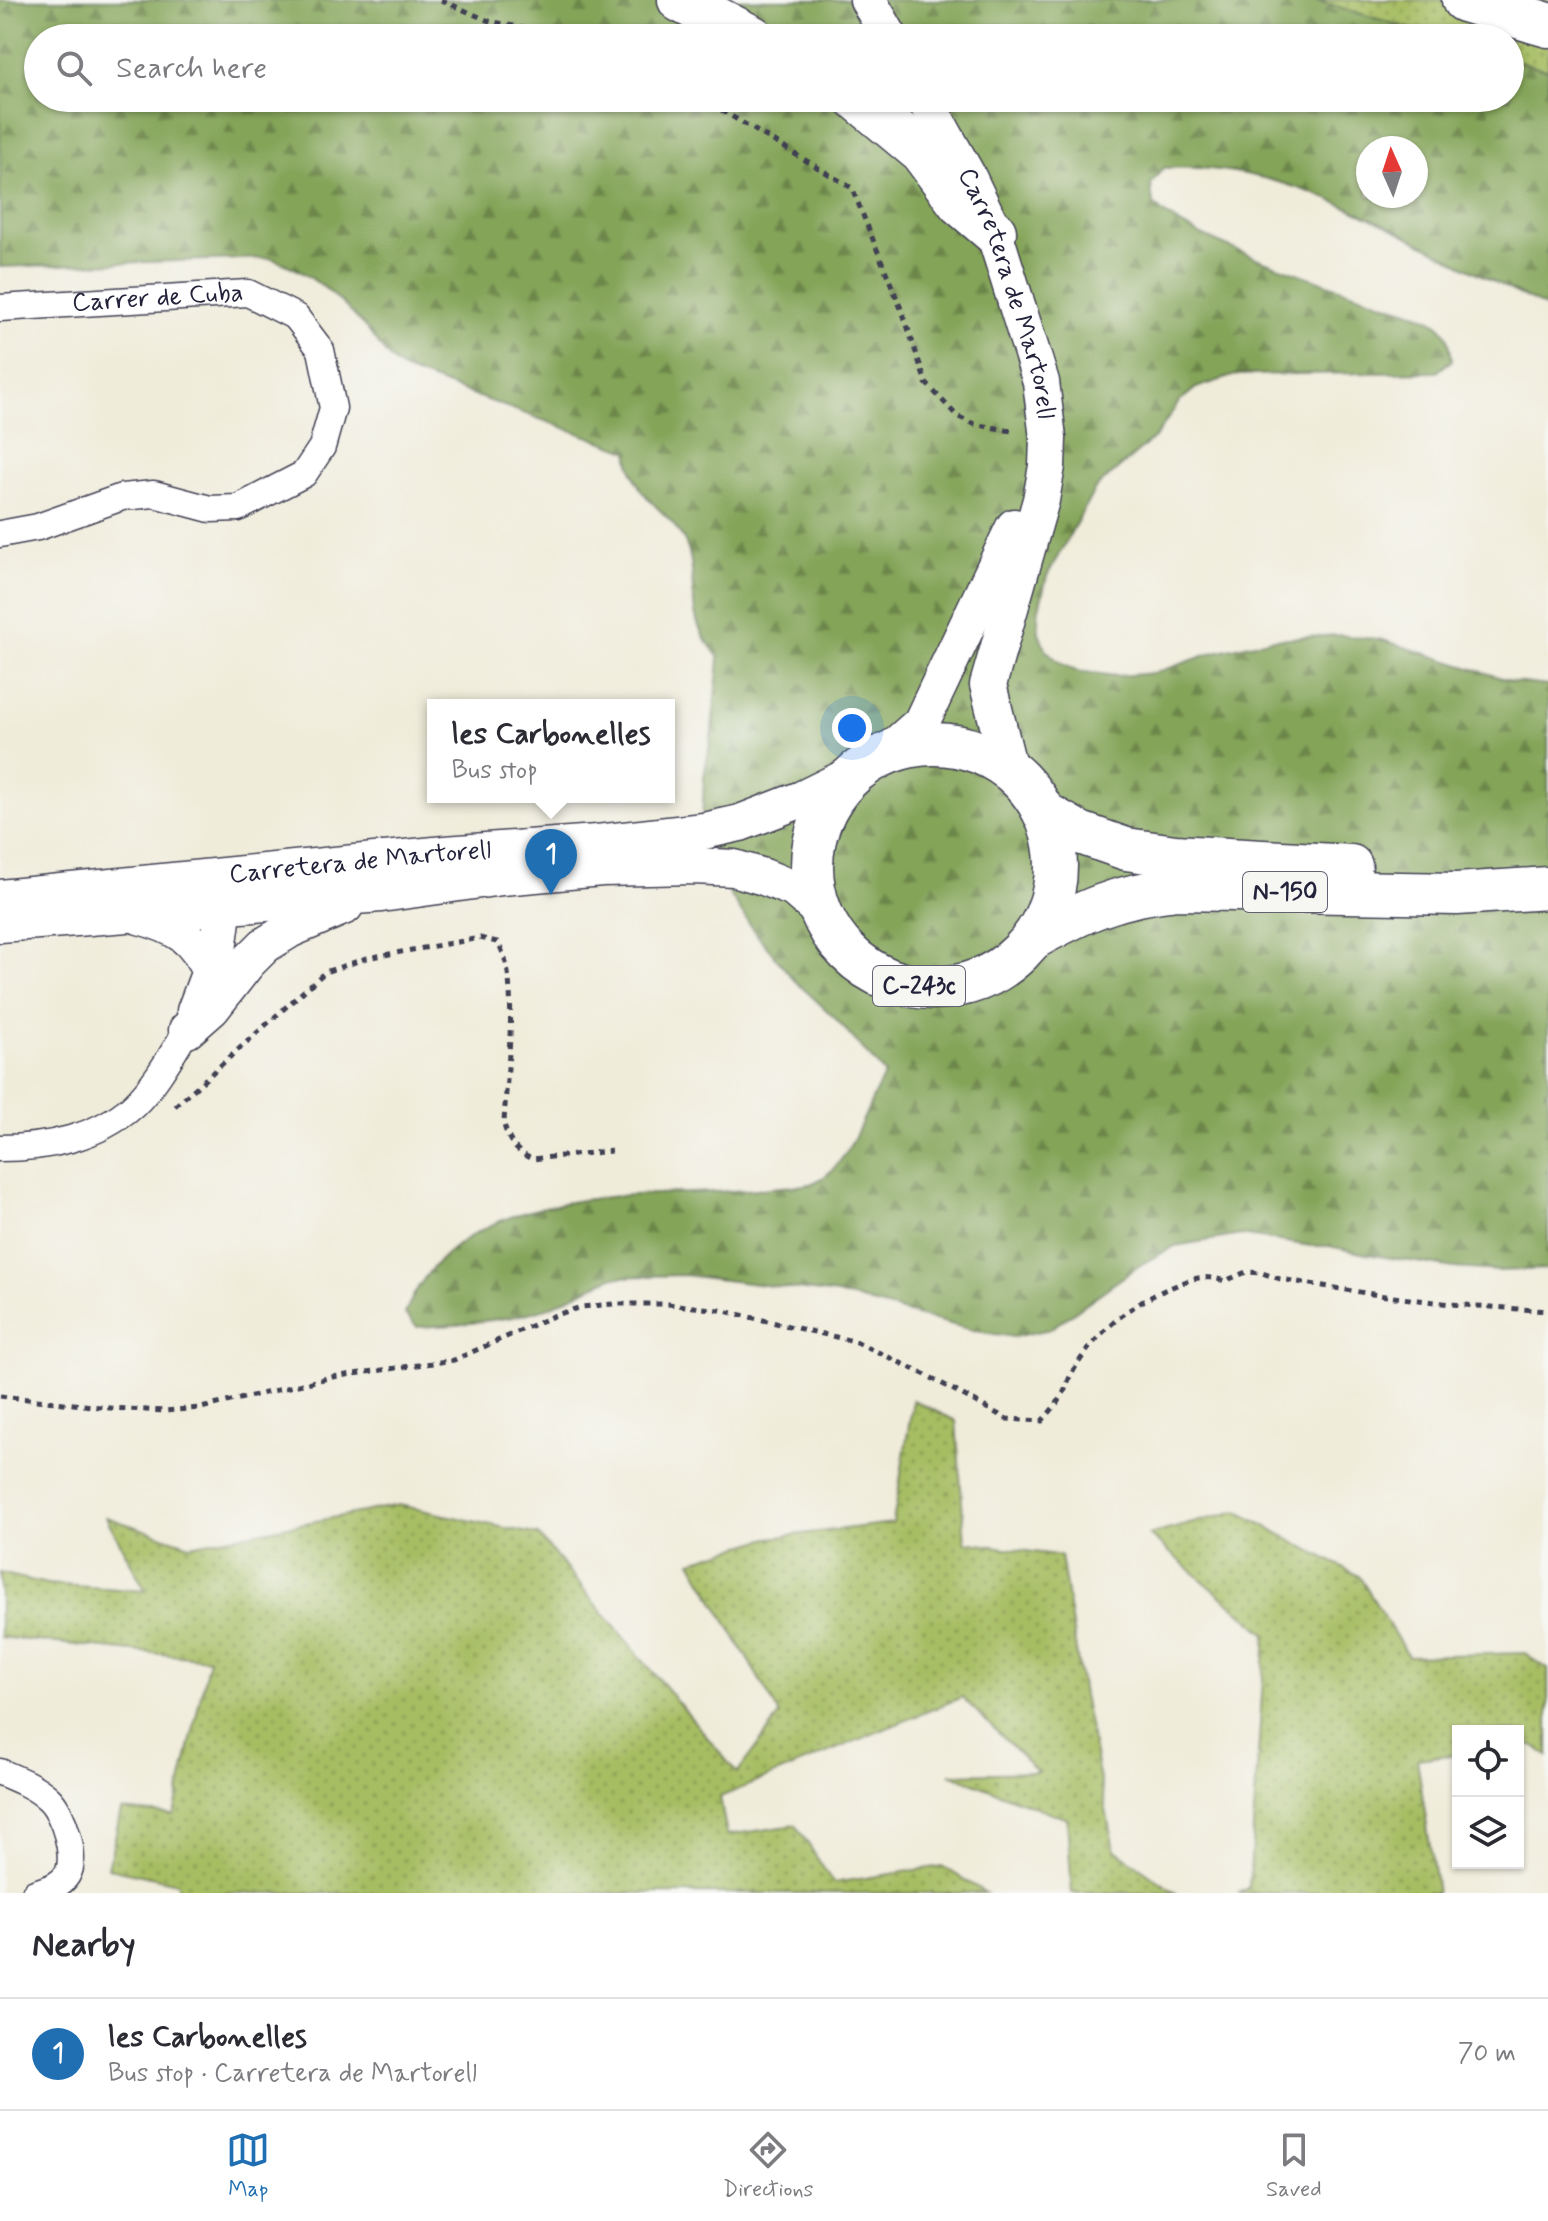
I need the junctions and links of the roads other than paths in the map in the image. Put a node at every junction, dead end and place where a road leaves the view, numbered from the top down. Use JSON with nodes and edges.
{"nodes":[{"id":1,"x":680,"y":0,"type":"edge"},
{"id":2,"x":868,"y":0,"type":"edge"},
{"id":3,"x":1464,"y":0,"type":"edge"},
{"id":4,"x":726,"y":24,"type":"edge"},
{"id":5,"x":882,"y":24,"type":"edge"},
{"id":6,"x":1548,"y":25,"type":"edge"},
{"id":7,"x":874,"y":112,"type":"edge"},
{"id":8,"x":932,"y":112,"type":"edge"},
{"id":9,"x":994,"y":232,"type":"junction"},
{"id":10,"x":0,"y":308,"type":"edge"},
{"id":11,"x":1041,"y":500,"type":"junction"},
{"id":12,"x":0,"y":534,"type":"edge"},
{"id":13,"x":871,"y":763,"type":"junction"},
{"id":14,"x":1009,"y":769,"type":"junction"},
{"id":15,"x":1045,"y":813,"type":"junction"},
{"id":16,"x":1548,"y":861,"type":"edge"},
{"id":17,"x":301,"y":868,"type":"junction"},
{"id":18,"x":1548,"y":888,"type":"edge"},
{"id":19,"x":381,"y":894,"type":"junction"},
{"id":20,"x":0,"y":898,"type":"edge"},
{"id":21,"x":224,"y":905,"type":"junction"},
{"id":22,"x":130,"y":913,"type":"junction"},
{"id":23,"x":822,"y":913,"type":"junction"},
{"id":24,"x":0,"y":924,"type":"edge"},
{"id":25,"x":1032,"y":939,"type":"junction"},
{"id":26,"x":211,"y":973,"type":"junction"},
{"id":27,"x":187,"y":1030,"type":"junction"},
{"id":28,"x":0,"y":1148,"type":"edge"},
{"id":29,"x":0,"y":1772,"type":"edge"},
{"id":30,"x":35,"y":1893,"type":"edge"}],
"edges":[{"from":1,"to":4,"type":"highway"},
{"from":2,"to":5,"type":"main road"},
{"from":3,"to":6,"type":"highway"},
{"from":7,"to":9,"type":"highway"},
{"from":8,"to":9,"type":"main road","name":"Carretera de Martorell","number":"C-243c"},
{"from":9,"to":11,"type":"main road","name":"Carretera de Martorell","number":"C-243c"},
{"from":10,"to":12,"type":"street","name":"Carrer de Cuba"},
{"from":11,"to":13,"type":"main road","name":"Carretera de Martorell","number":"C-243c"},
{"from":11,"to":14,"type":"main road","name":"Carretera de Martorell","number":"C-243c"},
{"from":13,"to":14,"type":"main road","number":"C-243c"},
{"from":13,"to":17,"type":"main road","name":"Carretera de Martorell","number":"C-243c"},
{"from":13,"to":23,"type":"main road","number":"C-243c"},
{"from":14,"to":15,"type":"main road","number":"C-243c"},
{"from":15,"to":16,"type":"main road","number":"N-150"},
{"from":15,"to":25,"type":"main road","number":"C-243c"},
{"from":17,"to":20,"type":"main road","name":"Carretera de Martorell","number":"C-243c"},
{"from":17,"to":21,"type":"main road"},
{"from":18,"to":25,"type":"main road","number":"N-150"},
{"from":19,"to":21,"type":"main road","name":"Carretera de Martorell","number":"C-243c"},
{"from":19,"to":23,"type":"main road","name":"Carretera de Martorell","number":"C-243c"},
{"from":19,"to":27,"type":"main road"},
{"from":21,"to":22,"type":"main road","name":"Carretera de Martorell","number":"C-243c"},
{"from":21,"to":26,"type":"main road"},
{"from":22,"to":24,"type":"main road","name":"Carretera de Martorell","number":"C-243c"},
{"from":22,"to":26,"type":"main road"},
{"from":23,"to":25,"type":"main road","number":"C-243c"},
{"from":26,"to":27,"type":"main road"},
{"from":27,"to":28,"type":"street"},
{"from":29,"to":30,"type":"street"}]}
